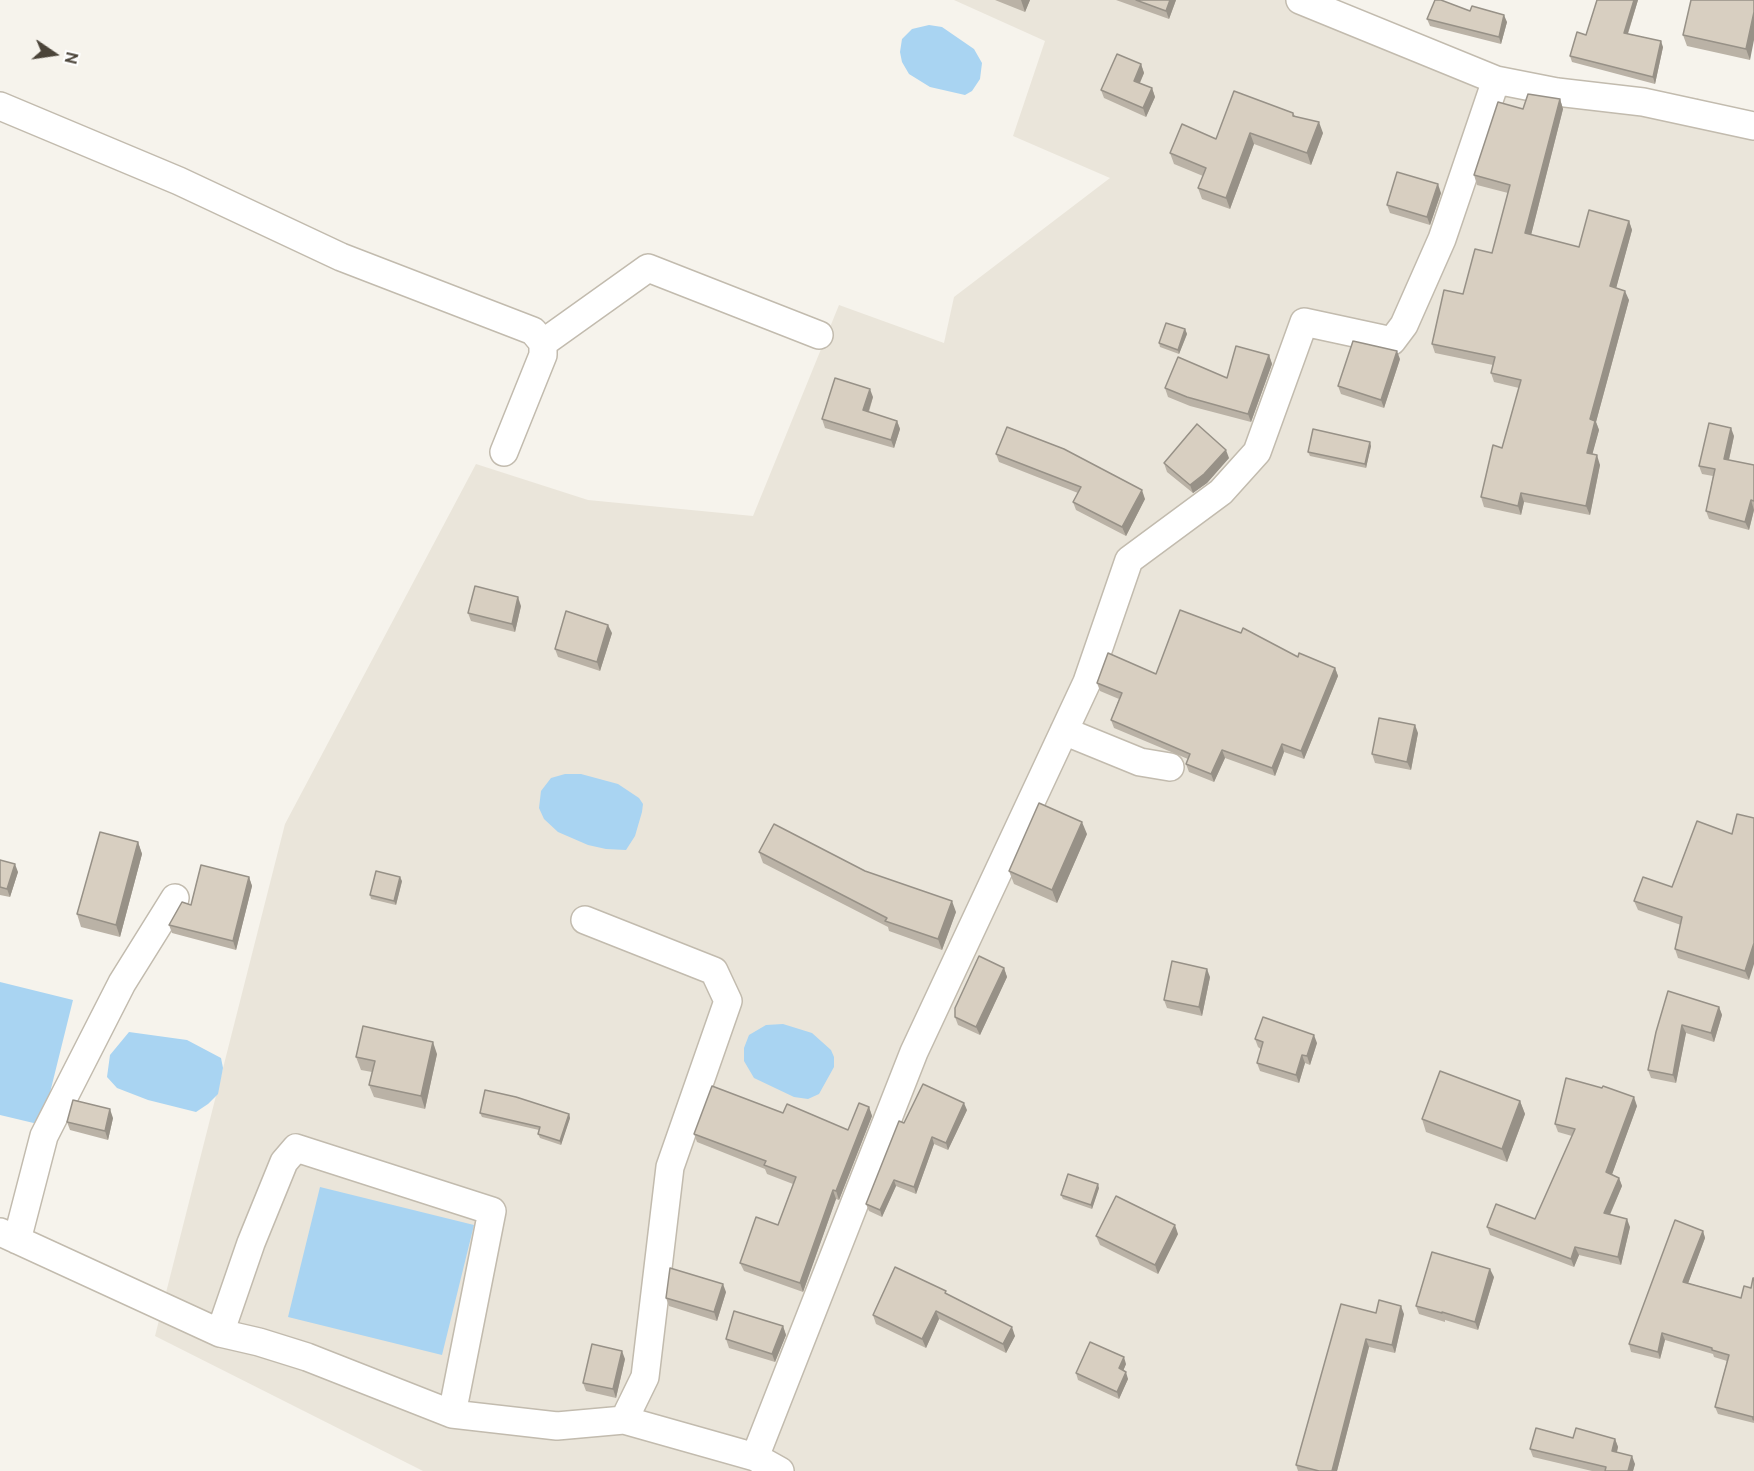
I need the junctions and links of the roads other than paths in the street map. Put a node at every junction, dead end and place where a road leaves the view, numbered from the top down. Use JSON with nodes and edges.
{"nodes":[{"id":1,"x":1300,"y":0,"type":"edge"},
{"id":2,"x":1496,"y":81,"type":"junction"},
{"id":3,"x":0,"y":106,"type":"edge"},
{"id":4,"x":1754,"y":126,"type":"edge"},
{"id":5,"x":819,"y":335,"type":"dead end"},
{"id":6,"x":543,"y":343,"type":"junction"},
{"id":7,"x":504,"y":452,"type":"dead end"},
{"id":8,"x":1064,"y":731,"type":"junction"},
{"id":9,"x":1170,"y":767,"type":"dead end"},
{"id":10,"x":175,"y":898,"type":"dead end"},
{"id":11,"x":585,"y":920,"type":"dead end"},
{"id":12,"x":9,"y":1236,"type":"edge"},
{"id":13,"x":220,"y":1333,"type":"junction"},
{"id":14,"x":452,"y":1414,"type":"junction"},
{"id":15,"x":624,"y":1420,"type":"junction"},
{"id":16,"x":755,"y":1457,"type":"junction"},
{"id":17,"x":780,"y":1471,"type":"edge"}],
"edges":[{"from":1,"to":2,"type":"street"},
{"from":2,"to":4,"type":"street"},
{"from":2,"to":8,"type":"street"},
{"from":3,"to":6,"type":"street"},
{"from":5,"to":6,"type":"street"},
{"from":6,"to":7,"type":"street"},
{"from":8,"to":9,"type":"street"},
{"from":8,"to":16,"type":"street"},
{"from":10,"to":12,"type":"street"},
{"from":11,"to":15,"type":"street"},
{"from":12,"to":13,"type":"street"},
{"from":13,"to":14,"type":"street"},
{"from":13,"to":14,"type":"street"},
{"from":14,"to":15,"type":"street"},
{"from":15,"to":16,"type":"street"},
{"from":16,"to":17,"type":"street"}]}
